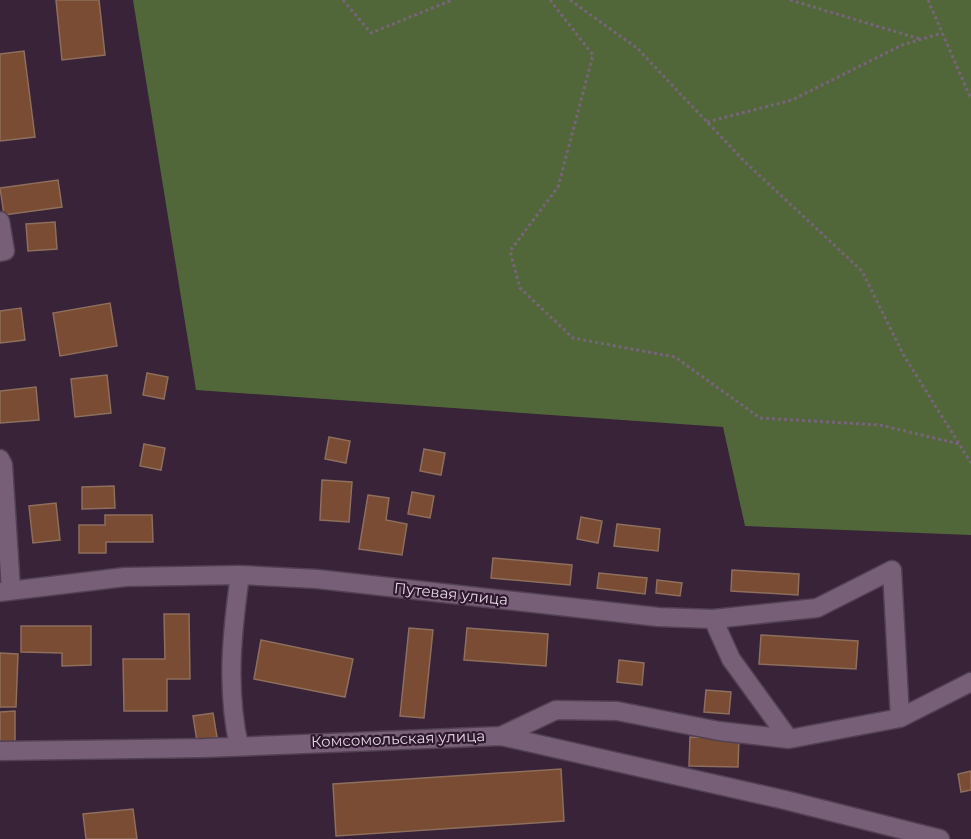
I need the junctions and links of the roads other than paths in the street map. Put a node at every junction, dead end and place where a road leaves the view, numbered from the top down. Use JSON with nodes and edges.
{"nodes":[{"id":1,"x":0,"y":221,"type":"edge"},
{"id":2,"x":0,"y":252,"type":"edge"},
{"id":3,"x":0,"y":459,"type":"edge"},
{"id":4,"x":240,"y":575,"type":"junction"},
{"id":5,"x":5,"y":591,"type":"edge"},
{"id":6,"x":713,"y":619,"type":"junction"},
{"id":7,"x":971,"y":682,"type":"edge"},
{"id":8,"x":900,"y":718,"type":"junction"},
{"id":9,"x":501,"y":736,"type":"junction"},
{"id":10,"x":789,"y":739,"type":"junction"},
{"id":11,"x":239,"y":746,"type":"junction"},
{"id":12,"x":0,"y":751,"type":"edge"},
{"id":13,"x":940,"y":839,"type":"edge"}],
"edges":[{"from":1,"to":2,"type":"street"},
{"from":3,"to":5,"type":"street"},
{"from":4,"to":5,"type":"street","name":"Путевая улица"},
{"from":4,"to":6,"type":"street","name":"Путевая улица"},
{"from":4,"to":11,"type":"street"},
{"from":6,"to":8,"type":"street","name":"Путевая улица"},
{"from":6,"to":10,"type":"street"},
{"from":7,"to":8,"type":"street","name":"Комсомольская улица"},
{"from":8,"to":10,"type":"street","name":"Комсомольская улица"},
{"from":9,"to":10,"type":"street","name":"Комсомольская улица"},
{"from":9,"to":11,"type":"street","name":"Комсомольская улица"},
{"from":9,"to":13,"type":"street"},
{"from":11,"to":12,"type":"street","name":"Комсомольская улица"}]}
